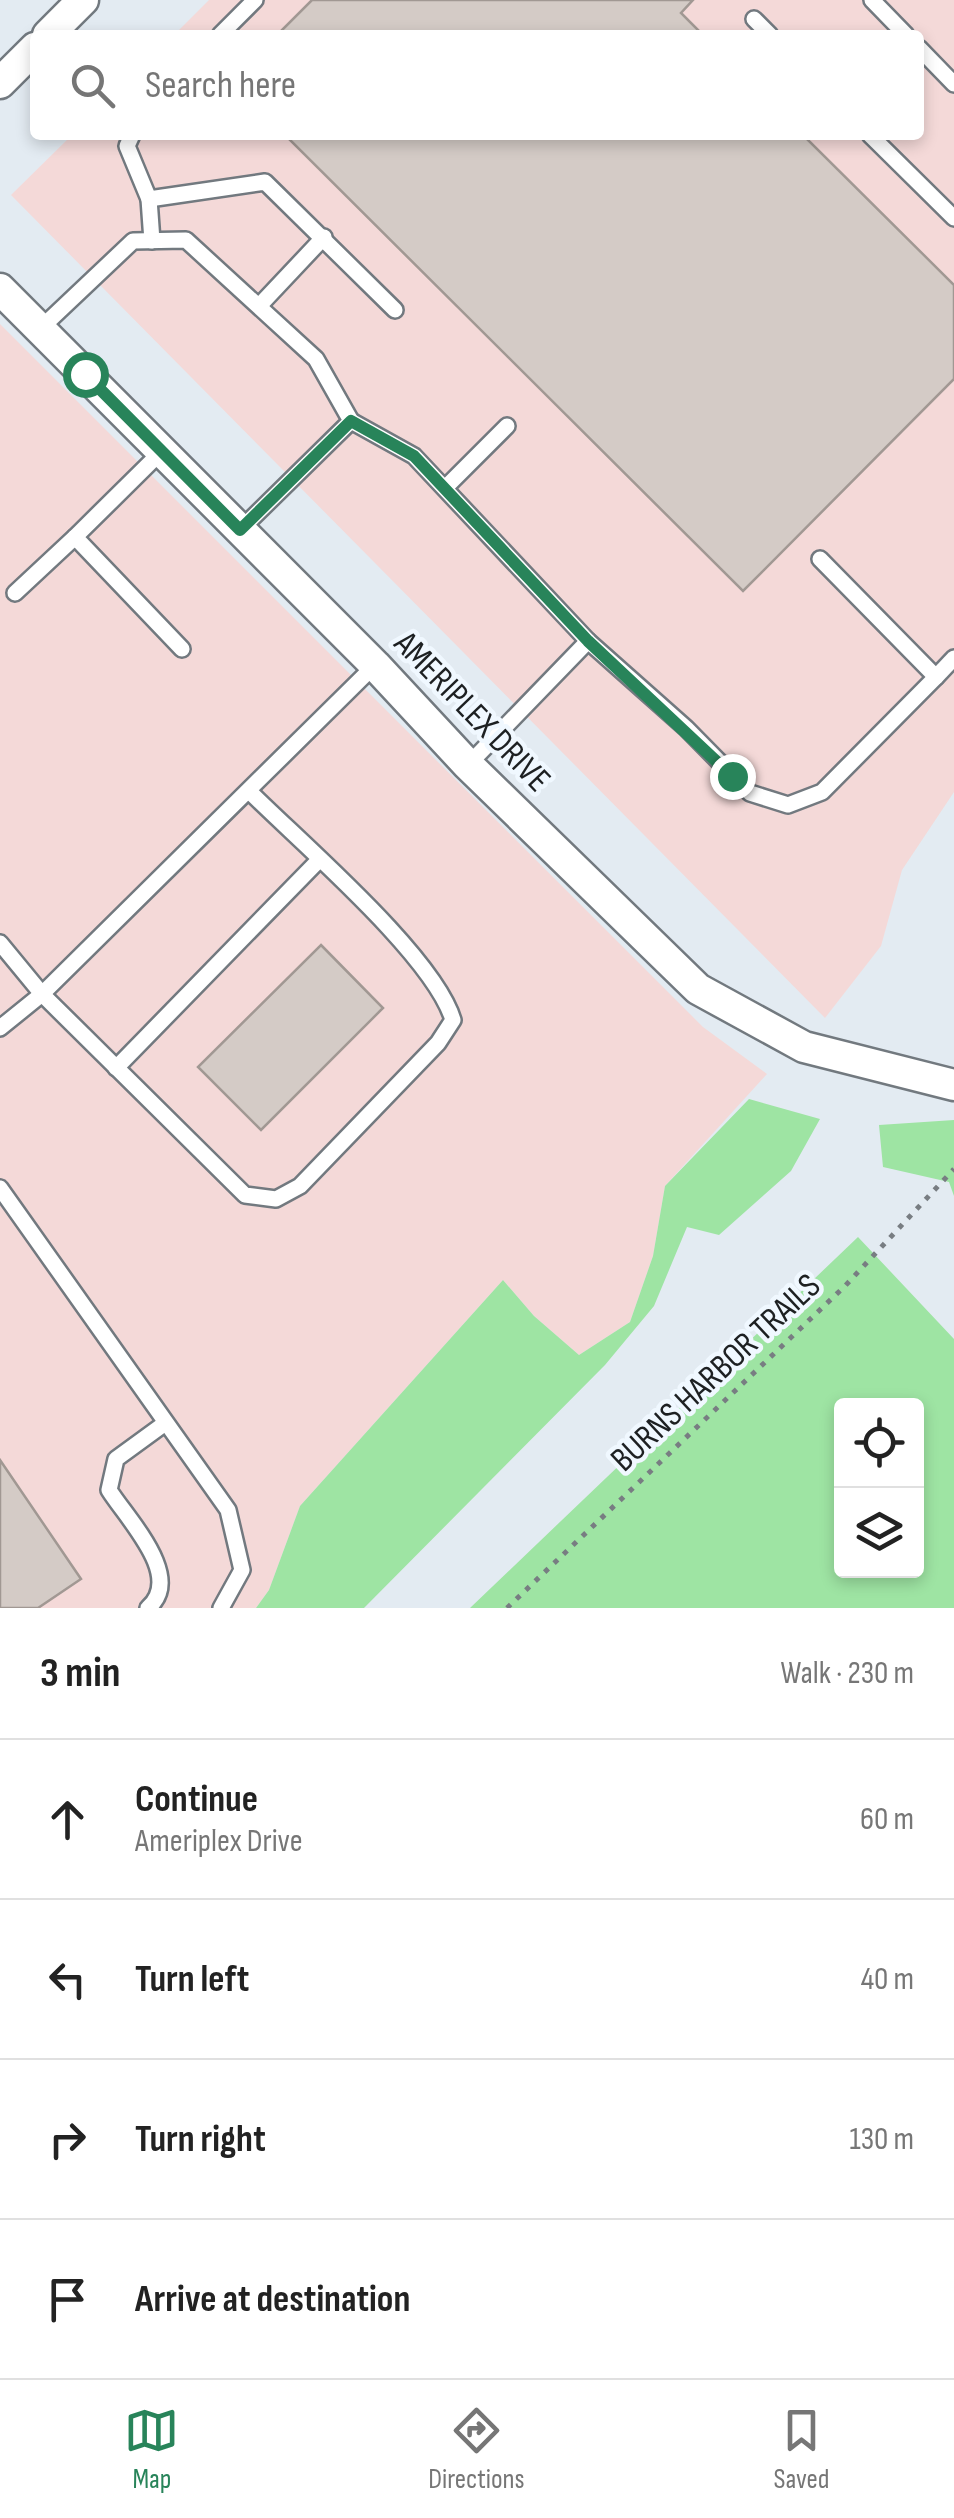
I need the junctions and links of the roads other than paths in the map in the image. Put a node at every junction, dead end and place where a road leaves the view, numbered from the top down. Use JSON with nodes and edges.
{"nodes":[{"id":1,"x":83,"y":0,"type":"edge"},
{"id":2,"x":255,"y":0,"type":"edge"},
{"id":3,"x":872,"y":0,"type":"edge"},
{"id":4,"x":754,"y":19,"type":"dead end"},
{"id":5,"x":53,"y":30,"type":"edge"},
{"id":6,"x":225,"y":30,"type":"edge"},
{"id":7,"x":765,"y":30,"type":"edge"},
{"id":8,"x":901,"y":30,"type":"edge"},
{"id":9,"x":30,"y":53,"type":"edge"},
{"id":10,"x":924,"y":53,"type":"edge"},
{"id":11,"x":0,"y":84,"type":"edge"},
{"id":12,"x":954,"y":84,"type":"edge"},
{"id":13,"x":130,"y":140,"type":"edge"},
{"id":14,"x":875,"y":140,"type":"edge"},
{"id":15,"x":149,"y":200,"type":"junction"},
{"id":16,"x":954,"y":218,"type":"edge"},
{"id":17,"x":324,"y":238,"type":"junction"},
{"id":18,"x":152,"y":241,"type":"junction"},
{"id":19,"x":0,"y":289,"type":"edge"},
{"id":20,"x":260,"y":305,"type":"junction"},
{"id":21,"x":396,"y":310,"type":"dead end"},
{"id":22,"x":40,"y":329,"type":"junction"},
{"id":23,"x":351,"y":421,"type":"junction"},
{"id":24,"x":507,"y":426,"type":"dead end"},
{"id":25,"x":162,"y":451,"type":"junction"},
{"id":26,"x":445,"y":488,"type":"junction"},
{"id":27,"x":240,"y":530,"type":"junction"},
{"id":28,"x":75,"y":537,"type":"junction"},
{"id":29,"x":820,"y":559,"type":"dead end"},
{"id":30,"x":16,"y":592,"type":"dead end"},
{"id":31,"x":588,"y":641,"type":"junction"},
{"id":32,"x":182,"y":648,"type":"dead end"},
{"id":33,"x":954,"y":658,"type":"edge"},
{"id":34,"x":375,"y":665,"type":"junction"},
{"id":35,"x":936,"y":677,"type":"junction"},
{"id":36,"x":468,"y":765,"type":"junction"},
{"id":37,"x":249,"y":791,"type":"junction"},
{"id":38,"x":319,"y":860,"type":"junction"},
{"id":39,"x":0,"y":943,"type":"edge"},
{"id":40,"x":42,"y":994,"type":"junction"},
{"id":41,"x":0,"y":1028,"type":"edge"},
{"id":42,"x":116,"y":1068,"type":"junction"},
{"id":43,"x":954,"y":1085,"type":"edge"},
{"id":44,"x":0,"y":1188,"type":"edge"},
{"id":45,"x":164,"y":1424,"type":"junction"},
{"id":46,"x":148,"y":1608,"type":"edge"},
{"id":47,"x":220,"y":1608,"type":"edge"}],
"edges":[{"from":1,"to":5,"type":"street"},
{"from":2,"to":6,"type":"lane"},
{"from":3,"to":8,"type":"lane"},
{"from":4,"to":7,"type":"lane"},
{"from":9,"to":11,"type":"street"},
{"from":10,"to":12,"type":"lane"},
{"from":13,"to":15,"type":"lane"},
{"from":14,"to":16,"type":"lane"},
{"from":15,"to":17,"type":"lane"},
{"from":15,"to":18,"type":"lane"},
{"from":17,"to":20,"type":"lane"},
{"from":17,"to":21,"type":"lane"},
{"from":18,"to":20,"type":"lane"},
{"from":18,"to":22,"type":"lane"},
{"from":19,"to":22,"type":"street","name":"AMERIPLEX DRIVE"},
{"from":20,"to":23,"type":"lane"},
{"from":22,"to":25,"type":"street","name":"AMERIPLEX DRIVE"},
{"from":23,"to":26,"type":"lane"},
{"from":23,"to":27,"type":"lane"},
{"from":24,"to":26,"type":"lane"},
{"from":25,"to":27,"type":"street","name":"AMERIPLEX DRIVE"},
{"from":25,"to":28,"type":"lane"},
{"from":26,"to":31,"type":"lane"},
{"from":27,"to":34,"type":"street","name":"AMERIPLEX DRIVE"},
{"from":28,"to":30,"type":"lane"},
{"from":28,"to":32,"type":"lane"},
{"from":29,"to":35,"type":"lane"},
{"from":31,"to":35,"type":"lane"},
{"from":31,"to":36,"type":"lane"},
{"from":33,"to":35,"type":"lane"},
{"from":34,"to":36,"type":"street","name":"AMERIPLEX DRIVE"},
{"from":34,"to":37,"type":"lane"},
{"from":36,"to":43,"type":"street","name":"AMERIPLEX DRIVE"},
{"from":37,"to":38,"type":"lane"},
{"from":37,"to":40,"type":"lane"},
{"from":38,"to":42,"type":"lane"},
{"from":38,"to":42,"type":"lane"},
{"from":39,"to":40,"type":"lane"},
{"from":40,"to":41,"type":"lane"},
{"from":40,"to":42,"type":"lane"},
{"from":44,"to":45,"type":"lane"},
{"from":45,"to":46,"type":"lane"},
{"from":45,"to":47,"type":"lane"}]}
